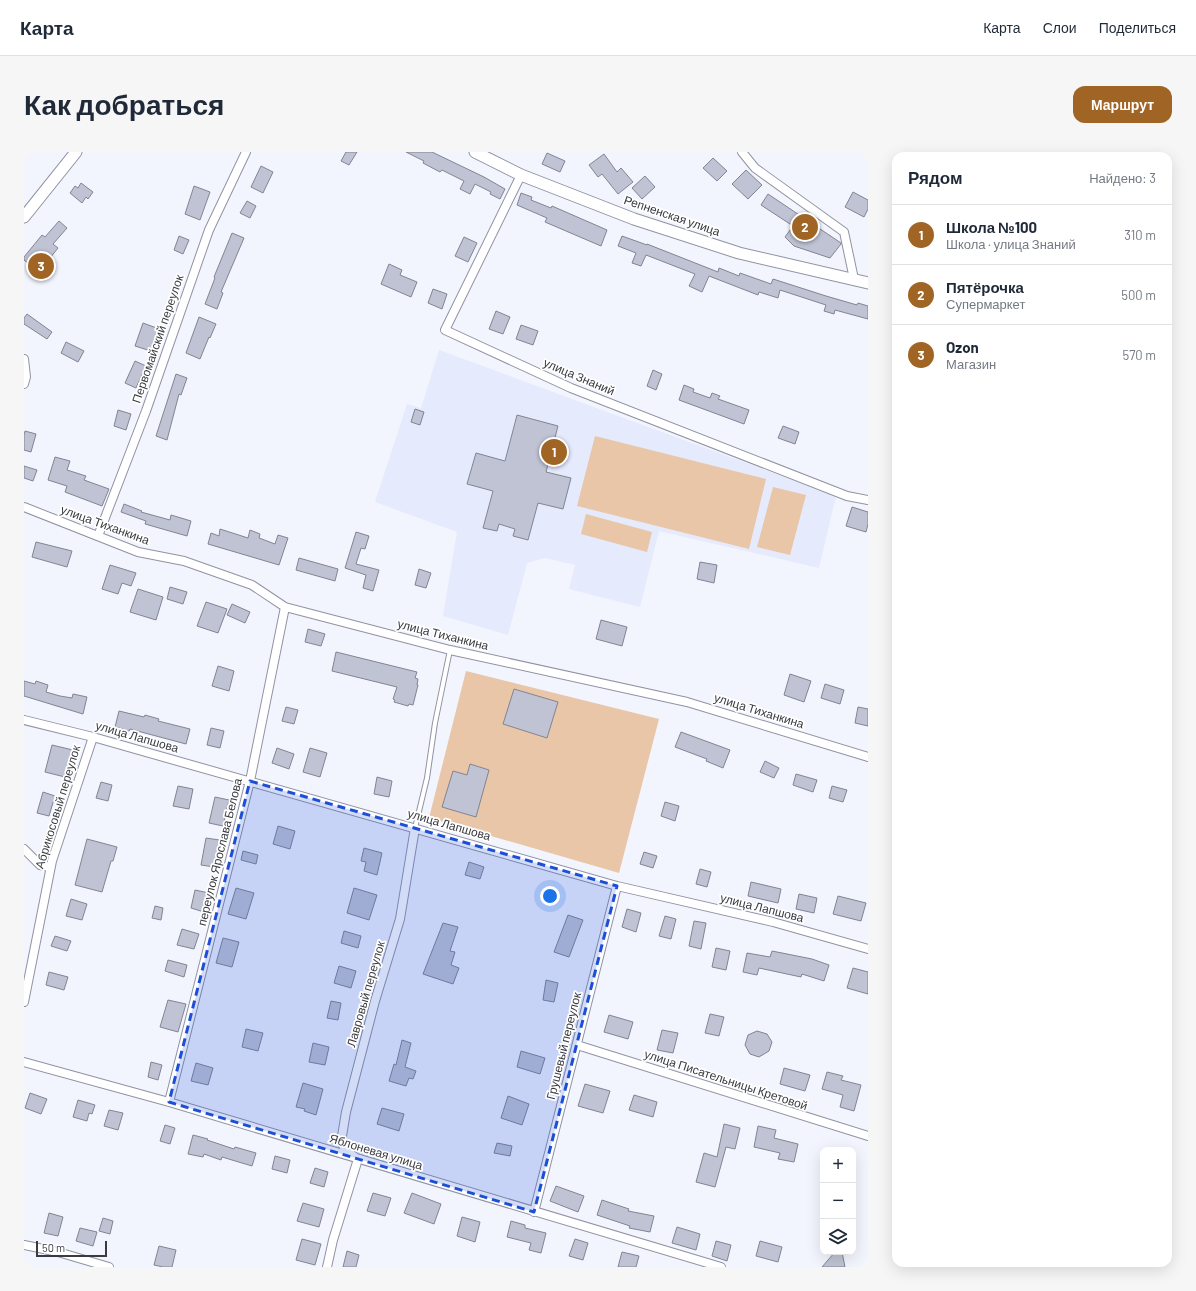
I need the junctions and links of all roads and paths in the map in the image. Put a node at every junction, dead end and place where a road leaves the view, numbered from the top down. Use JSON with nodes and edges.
{"nodes":[{"id":1,"x":76,"y":152,"type":"edge"},
{"id":2,"x":246,"y":152,"type":"edge"},
{"id":3,"x":742,"y":152,"type":"edge"},
{"id":4,"x":481,"y":153,"type":"edge"},
{"id":5,"x":521,"y":176,"type":"junction"},
{"id":6,"x":24,"y":217,"type":"edge"},
{"id":7,"x":854,"y":278,"type":"junction"},
{"id":8,"x":868,"y":282,"type":"edge"},
{"id":9,"x":24,"y":359,"type":"edge"},
{"id":10,"x":24,"y":384,"type":"edge"},
{"id":11,"x":868,"y":500,"type":"edge"},
{"id":12,"x":24,"y":507,"type":"edge"},
{"id":13,"x":98,"y":536,"type":"junction"},
{"id":14,"x":285,"y":607,"type":"junction"},
{"id":15,"x":450,"y":650,"type":"junction"},
{"id":16,"x":24,"y":720,"type":"edge"},
{"id":17,"x":93,"y":737,"type":"junction"},
{"id":18,"x":868,"y":757,"type":"edge"},
{"id":19,"x":250,"y":781,"type":"junction"},
{"id":20,"x":415,"y":828,"type":"junction"},
{"id":21,"x":24,"y":849,"type":"edge"},
{"id":22,"x":50,"y":867,"type":"junction"},
{"id":23,"x":618,"y":886,"type":"junction"},
{"id":24,"x":868,"y":949,"type":"edge"},
{"id":25,"x":24,"y":1002,"type":"edge"},
{"id":26,"x":577,"y":1045,"type":"junction"},
{"id":27,"x":24,"y":1062,"type":"edge"},
{"id":28,"x":169,"y":1102,"type":"junction"},
{"id":29,"x":868,"y":1136,"type":"edge"},
{"id":30,"x":358,"y":1159,"type":"junction"},
{"id":31,"x":534,"y":1212,"type":"junction"},
{"id":32,"x":24,"y":1245,"type":"edge"},
{"id":33,"x":109,"y":1267,"type":"edge"},
{"id":34,"x":327,"y":1267,"type":"edge"},
{"id":35,"x":721,"y":1267,"type":"edge"}],
"edges":[{"from":1,"to":6,"type":"street"},
{"from":2,"to":13,"type":"street","name":"Первомайский переулок"},
{"from":3,"to":7,"type":"street"},
{"from":4,"to":5,"type":"street","name":"Репненская улица"},
{"from":5,"to":7,"type":"street","name":"Репненская улица"},
{"from":5,"to":11,"type":"street","name":"улица Знаний"},
{"from":7,"to":8,"type":"street","name":"Репненская улица"},
{"from":9,"to":10,"type":"street"},
{"from":12,"to":13,"type":"street","name":"улица Тиханкина"},
{"from":13,"to":14,"type":"street","name":"улица Тиханкина"},
{"from":14,"to":15,"type":"street","name":"улица Тиханкина"},
{"from":14,"to":19,"type":"street","name":"переулок Ярослава Белова"},
{"from":15,"to":18,"type":"street","name":"улица Тиханкина"},
{"from":15,"to":20,"type":"lane"},
{"from":16,"to":17,"type":"street","name":"улица Лапшова"},
{"from":17,"to":19,"type":"street","name":"улица Лапшова"},
{"from":17,"to":22,"type":"street","name":"Абрикосовый переулок"},
{"from":19,"to":20,"type":"street","name":"улица Лапшова"},
{"from":19,"to":28,"type":"street","name":"переулок Ярослава Белова"},
{"from":20,"to":23,"type":"street","name":"улица Лапшова"},
{"from":20,"to":30,"type":"street","name":"Лавровый переулок"},
{"from":21,"to":22,"type":"street"},
{"from":22,"to":25,"type":"street","name":"Абрикосовый переулок"},
{"from":23,"to":24,"type":"street","name":"улица Лапшова"},
{"from":23,"to":26,"type":"street","name":"Грушевый переулок"},
{"from":26,"to":29,"type":"street","name":"улица Писательницы Кретовой"},
{"from":26,"to":31,"type":"street","name":"Грушевый переулок"},
{"from":27,"to":28,"type":"street","name":"Яблоневая улица"},
{"from":28,"to":30,"type":"street","name":"Яблоневая улица"},
{"from":30,"to":31,"type":"street","name":"Яблоневая улица"},
{"from":30,"to":34,"type":"street"},
{"from":31,"to":35,"type":"street","name":"Яблоневая улица"},
{"from":32,"to":33,"type":"street"}]}
